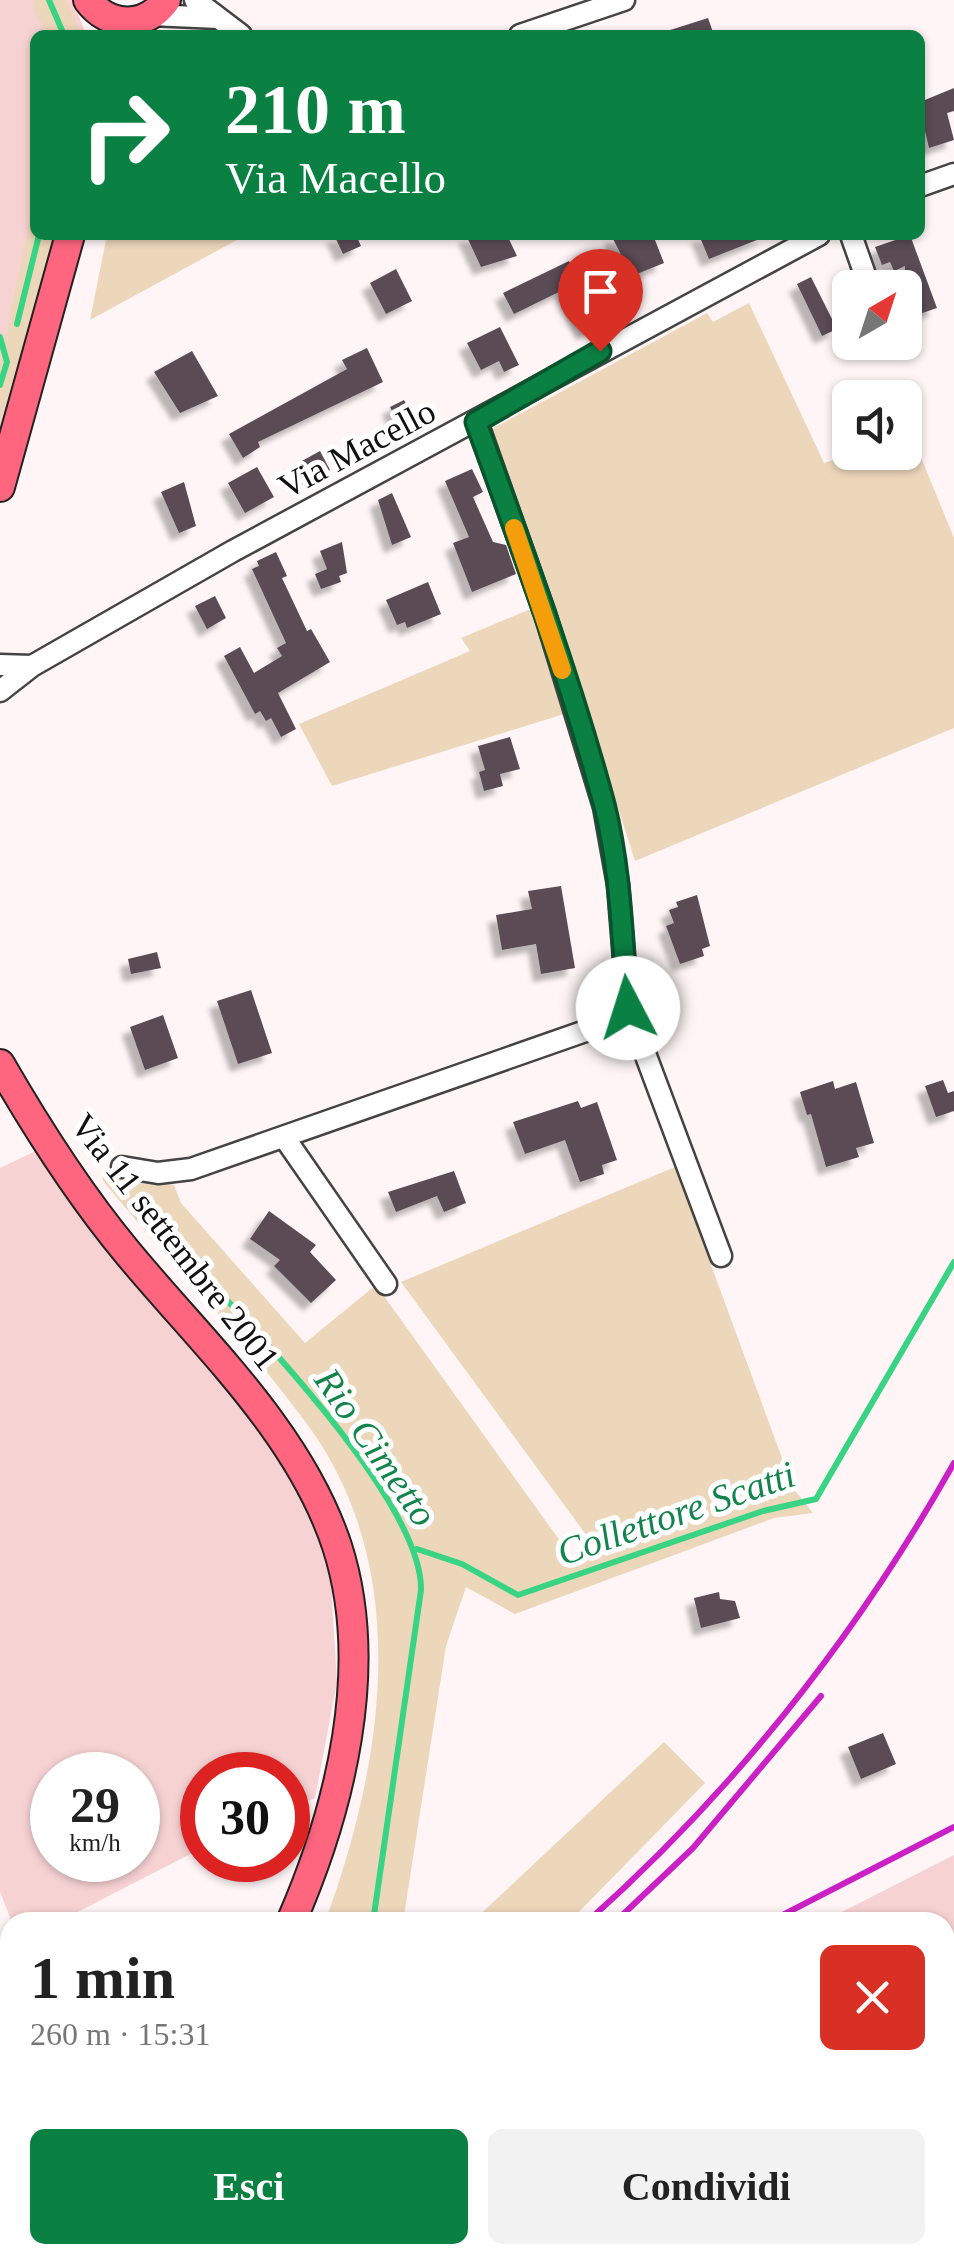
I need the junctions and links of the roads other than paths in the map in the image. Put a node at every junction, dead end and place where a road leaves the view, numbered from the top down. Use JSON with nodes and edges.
{"nodes":[{"id":1,"x":195,"y":0,"type":"edge"},
{"id":2,"x":624,"y":0,"type":"edge"},
{"id":3,"x":92,"y":14,"type":"edge"},
{"id":4,"x":145,"y":18,"type":"edge"},
{"id":5,"x":218,"y":18,"type":"junction"},
{"id":6,"x":234,"y":30,"type":"edge"},
{"id":7,"x":535,"y":30,"type":"edge"},
{"id":8,"x":954,"y":174,"type":"edge"},
{"id":9,"x":925,"y":184,"type":"edge"},
{"id":10,"x":69,"y":240,"type":"edge"},
{"id":11,"x":809,"y":240,"type":"edge"},
{"id":12,"x":853,"y":240,"type":"edge"},
{"id":13,"x":863,"y":270,"type":"edge"},
{"id":14,"x":476,"y":422,"type":"junction"},
{"id":15,"x":0,"y":487,"type":"edge"},
{"id":16,"x":0,"y":666,"type":"edge"},
{"id":17,"x":32,"y":666,"type":"junction"},
{"id":18,"x":0,"y":692,"type":"edge"},
{"id":19,"x":628,"y":1008,"type":"junction"},
{"id":20,"x":0,"y":1064,"type":"edge"},
{"id":21,"x":284,"y":1137,"type":"junction"},
{"id":22,"x":122,"y":1167,"type":"dead end"},
{"id":23,"x":720,"y":1256,"type":"dead end"},
{"id":24,"x":386,"y":1284,"type":"dead end"},
{"id":25,"x":296,"y":1912,"type":"edge"}],
"edges":[{"from":1,"to":5,"type":"street"},
{"from":2,"to":7,"type":"street"},
{"from":3,"to":4,"type":"main road"},
{"from":4,"to":5,"type":"street"},
{"from":5,"to":6,"type":"street"},
{"from":8,"to":9,"type":"street"},
{"from":10,"to":15,"type":"main road"},
{"from":11,"to":14,"type":"street","name":"Via Macello"},
{"from":12,"to":13,"type":"street"},
{"from":14,"to":17,"type":"street","name":"Via Macello"},
{"from":14,"to":19,"type":"street"},
{"from":16,"to":17,"type":"street","name":"Via Macello"},
{"from":17,"to":18,"type":"street","name":"Via Macello"},
{"from":19,"to":21,"type":"street"},
{"from":19,"to":23,"type":"street"},
{"from":20,"to":25,"type":"main road","name":"Via 11 settembre 2001"},
{"from":21,"to":22,"type":"street"},
{"from":21,"to":24,"type":"street"}]}
